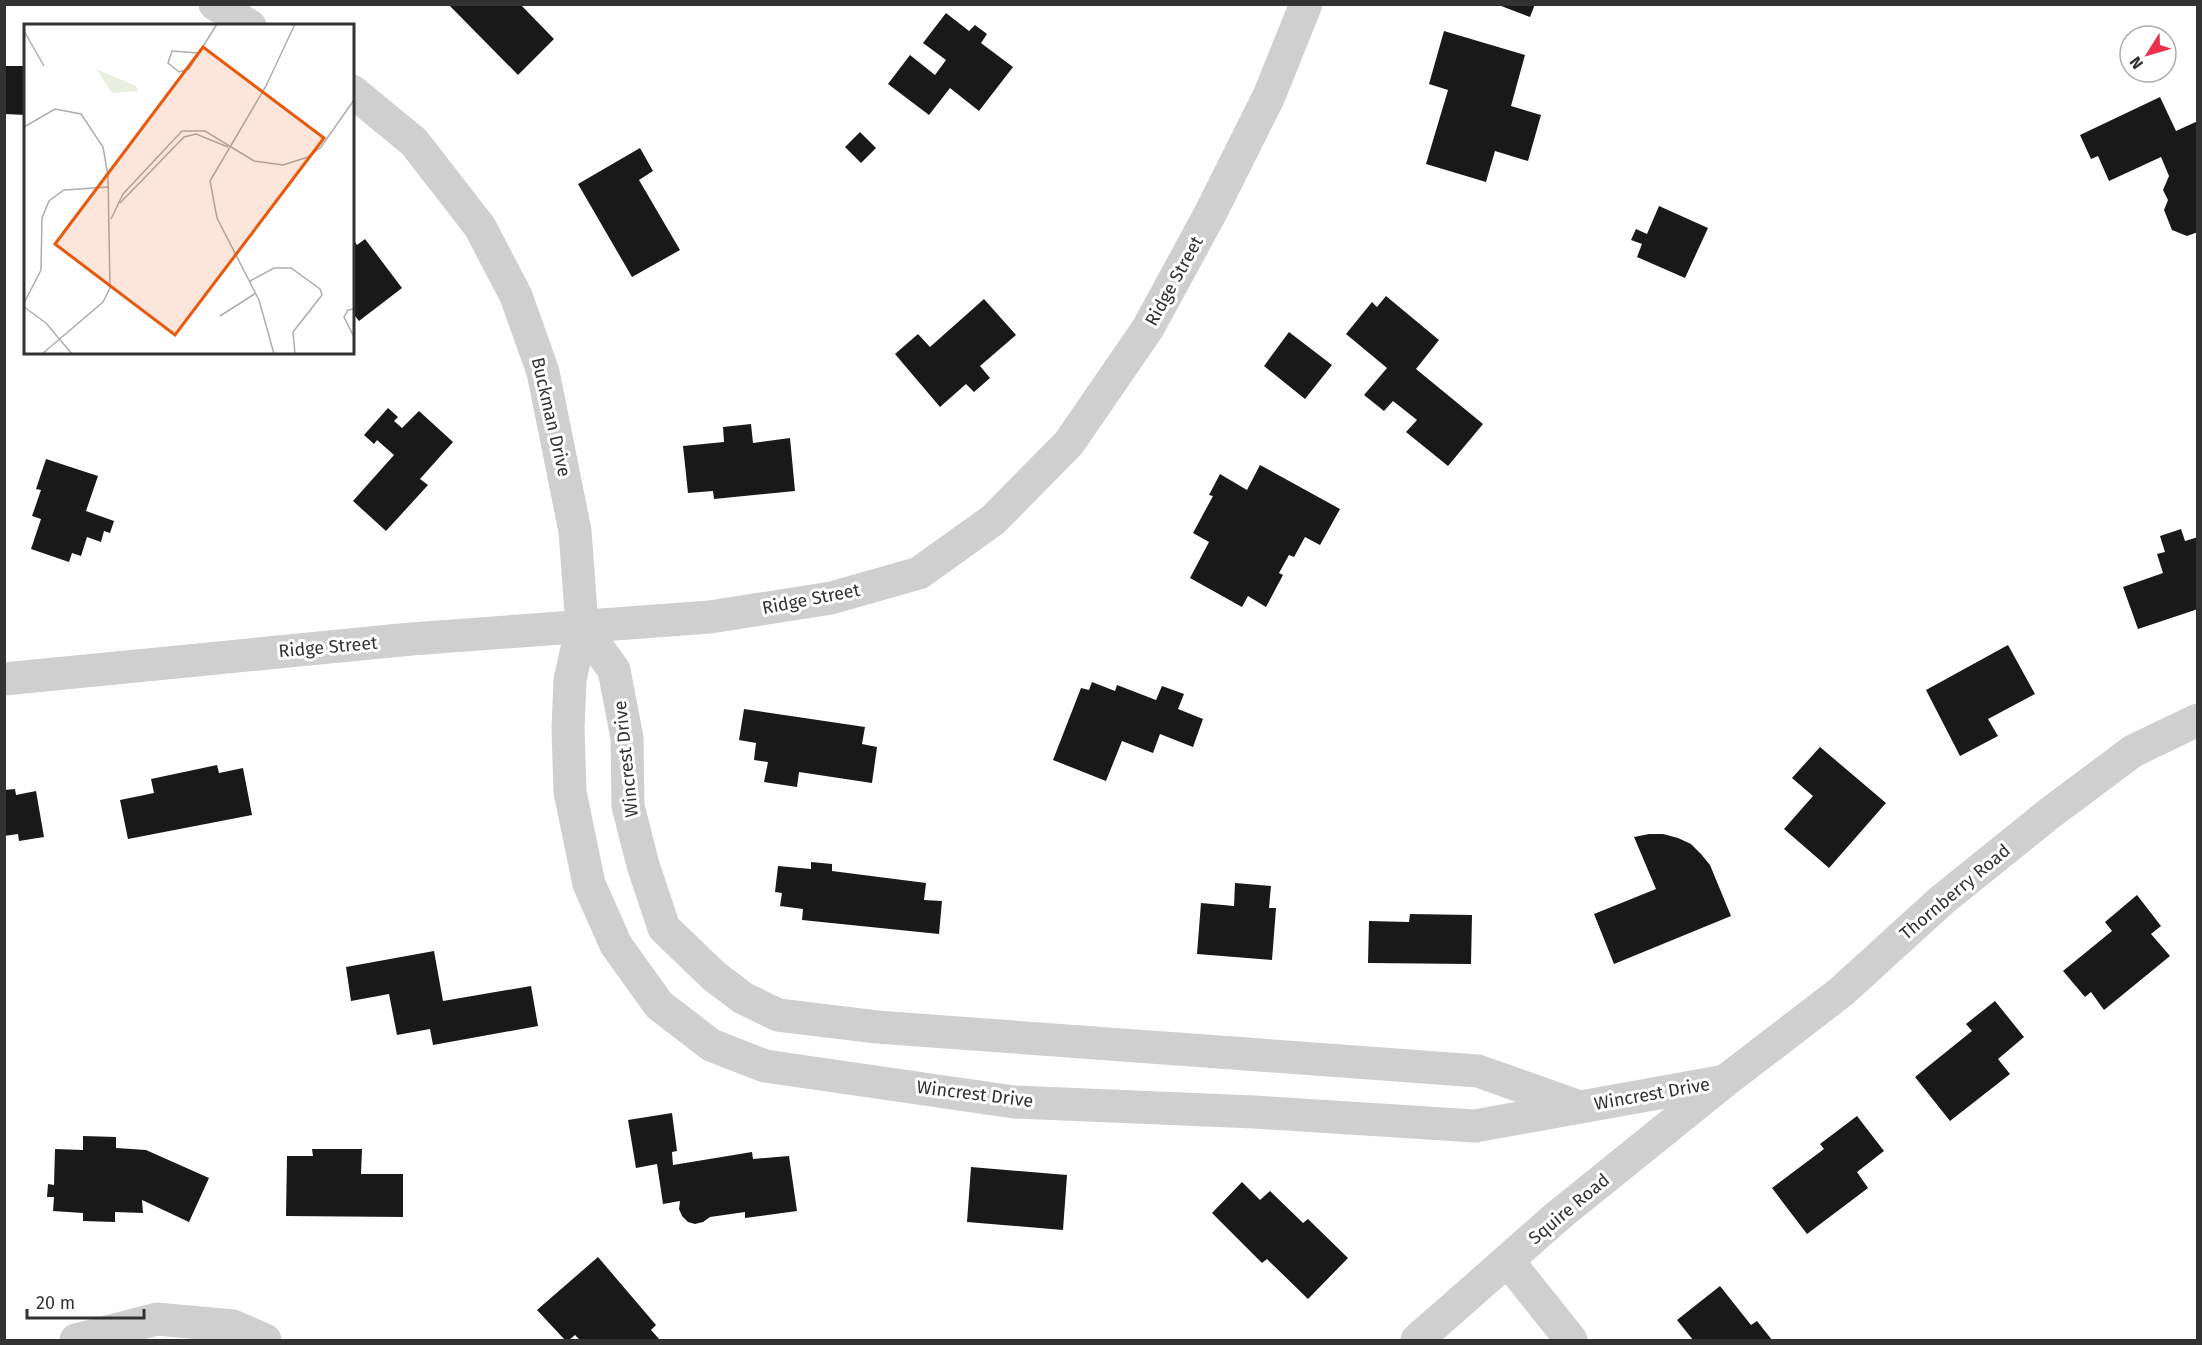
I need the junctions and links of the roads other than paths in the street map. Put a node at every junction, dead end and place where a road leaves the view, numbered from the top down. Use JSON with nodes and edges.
{"nodes":[{"id":1,"x":215,"y":4,"type":"edge"},
{"id":2,"x":1306,"y":4,"type":"edge"},
{"id":3,"x":247,"y":24,"type":"edge"},
{"id":4,"x":354,"y":93,"type":"edge"},
{"id":5,"x":582,"y":626,"type":"junction"},
{"id":6,"x":4,"y":679,"type":"edge"},
{"id":7,"x":2198,"y":720,"type":"edge"},
{"id":8,"x":1725,"y":1081,"type":"junction"},
{"id":9,"x":1578,"y":1107,"type":"junction"},
{"id":10,"x":1508,"y":1261,"type":"junction"},
{"id":11,"x":76,"y":1341,"type":"edge"},
{"id":12,"x":265,"y":1341,"type":"edge"},
{"id":13,"x":1417,"y":1341,"type":"edge"},
{"id":14,"x":1571,"y":1341,"type":"edge"}],
"edges":[{"from":1,"to":3,"type":"street"},
{"from":2,"to":5,"type":"street","name":"Ridge Street"},
{"from":4,"to":5,"type":"street","name":"Buckman Drive"},
{"from":5,"to":6,"type":"street","name":"Ridge Street"},
{"from":5,"to":9,"type":"street","name":"Wincrest Drive"},
{"from":5,"to":9,"type":"street","name":"Wincrest Drive"},
{"from":7,"to":8,"type":"street","name":"Thornberry Road"},
{"from":8,"to":9,"type":"street","name":"Wincrest Drive"},
{"from":8,"to":10,"type":"street","name":"Squire Road"},
{"from":10,"to":13,"type":"street","name":"Squire Road"},
{"from":10,"to":14,"type":"street"},
{"from":11,"to":12,"type":"street"}]}
